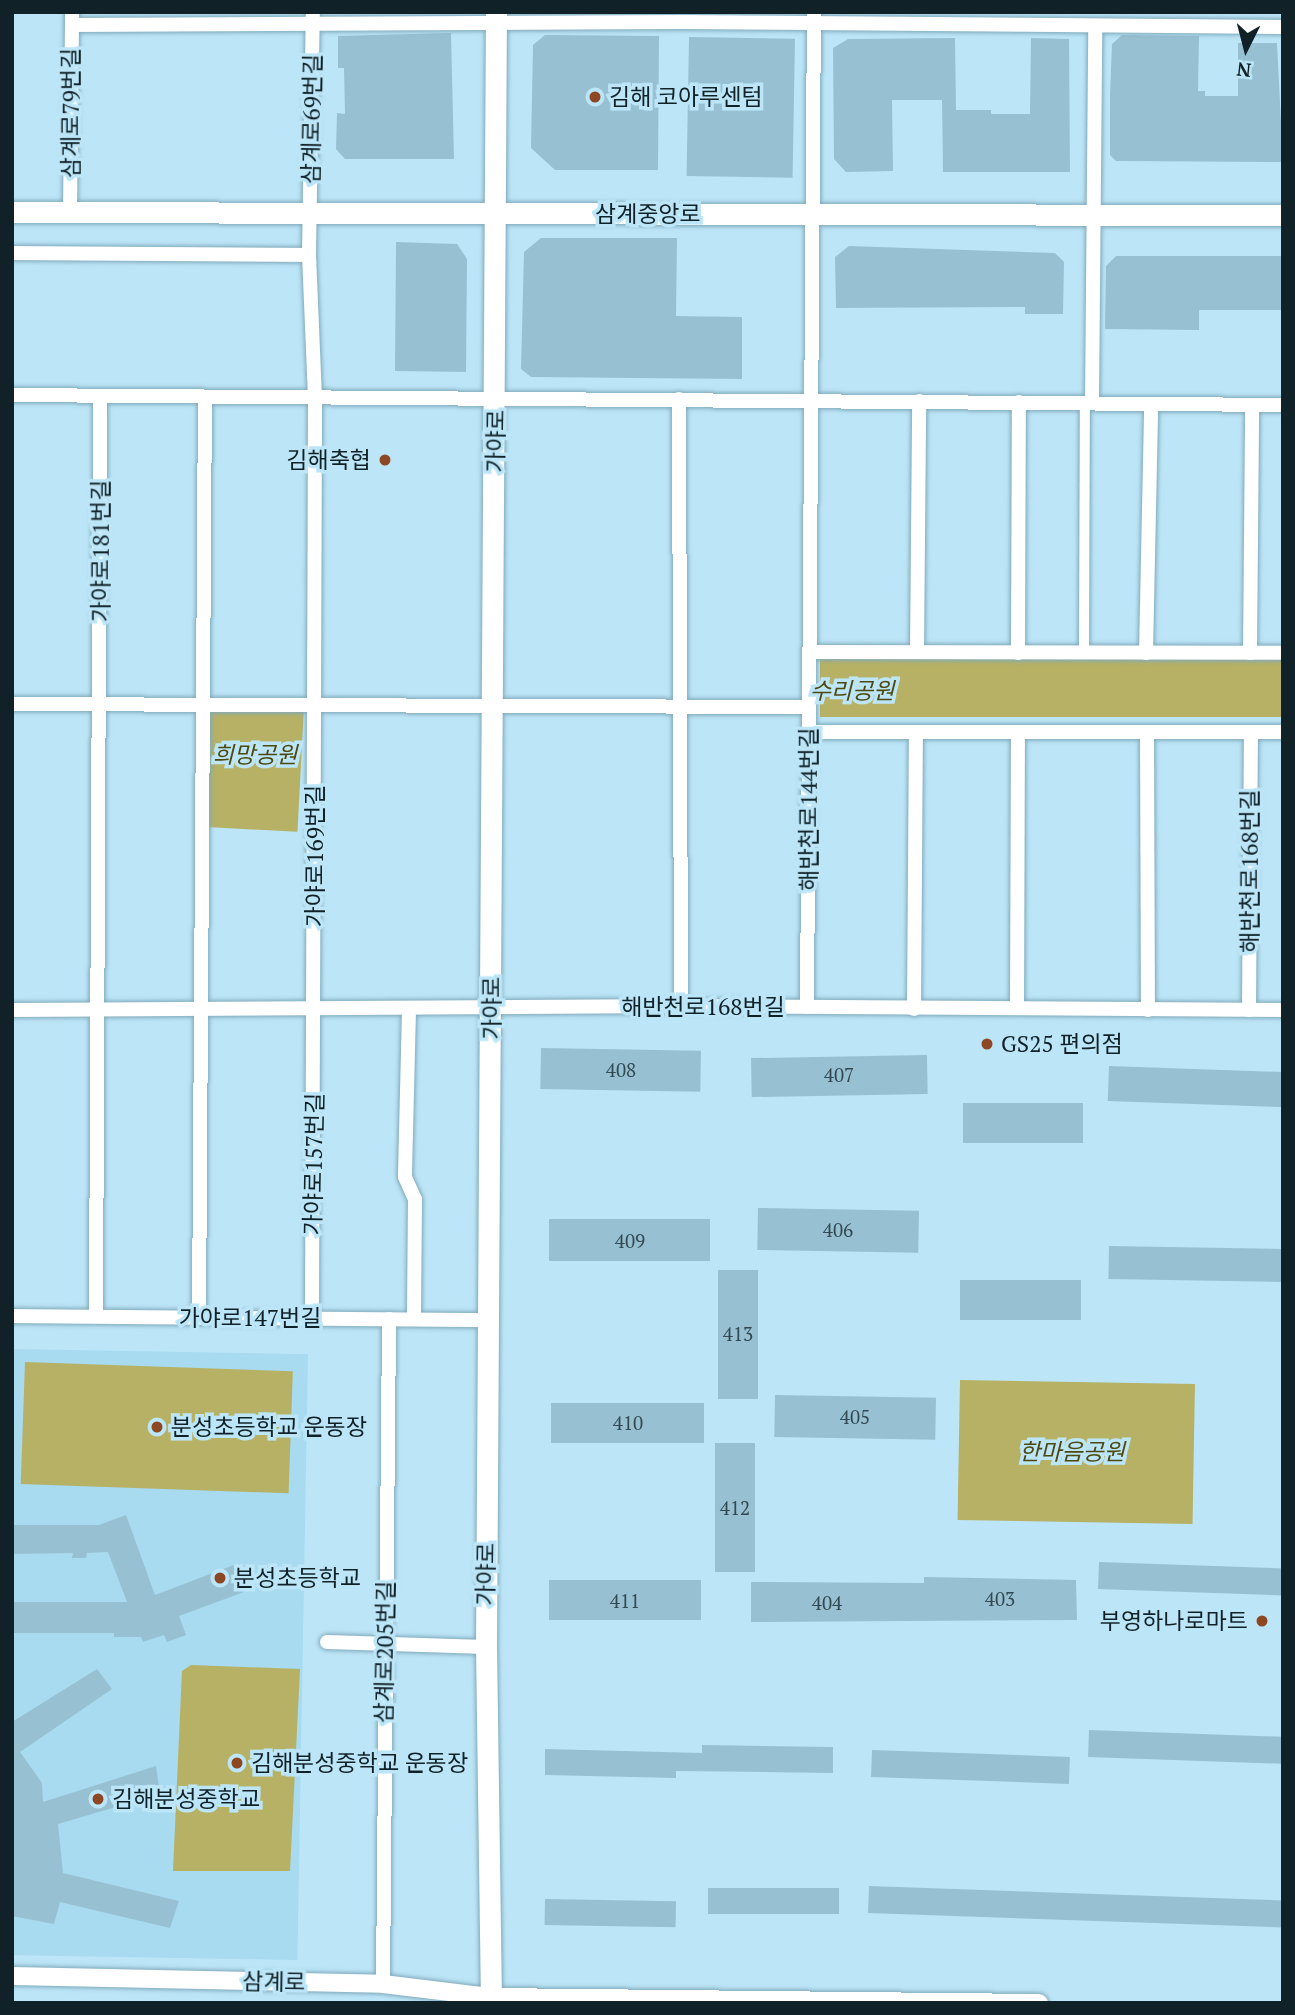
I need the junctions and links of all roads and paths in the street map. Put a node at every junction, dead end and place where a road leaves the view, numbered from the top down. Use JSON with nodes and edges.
{"nodes":[{"id":1,"x":496,"y":17,"type":"edge"},
{"id":2,"x":684,"y":17,"type":"edge"},
{"id":3,"x":314,"y":18,"type":"edge"},
{"id":4,"x":814,"y":18,"type":"edge"},
{"id":5,"x":72,"y":19,"type":"edge"},
{"id":6,"x":177,"y":19,"type":"edge"},
{"id":7,"x":1095,"y":27,"type":"junction"},
{"id":8,"x":1283,"y":27,"type":"edge"},
{"id":9,"x":12,"y":212,"type":"edge"},
{"id":10,"x":71,"y":213,"type":"junction"},
{"id":11,"x":310,"y":214,"type":"junction"},
{"id":12,"x":497,"y":214,"type":"junction"},
{"id":13,"x":814,"y":215,"type":"junction"},
{"id":14,"x":1283,"y":215,"type":"edge"},
{"id":15,"x":1094,"y":217,"type":"junction"},
{"id":16,"x":12,"y":253,"type":"edge"},
{"id":17,"x":309,"y":255,"type":"junction"},
{"id":18,"x":12,"y":395,"type":"edge"},
{"id":19,"x":100,"y":396,"type":"junction"},
{"id":20,"x":205,"y":397,"type":"junction"},
{"id":21,"x":315,"y":398,"type":"junction"},
{"id":22,"x":679,"y":399,"type":"junction"},
{"id":23,"x":814,"y":400,"type":"junction"},
{"id":24,"x":497,"y":401,"type":"junction"},
{"id":25,"x":919,"y":401,"type":"junction"},
{"id":26,"x":1019,"y":402,"type":"junction"},
{"id":27,"x":1088,"y":403,"type":"junction"},
{"id":28,"x":1151,"y":404,"type":"junction"},
{"id":29,"x":1252,"y":405,"type":"junction"},
{"id":30,"x":1283,"y":405,"type":"edge"},
{"id":31,"x":810,"y":652,"type":"junction"},
{"id":32,"x":917,"y":652,"type":"junction"},
{"id":33,"x":1018,"y":653,"type":"junction"},
{"id":34,"x":1084,"y":653,"type":"junction"},
{"id":35,"x":1146,"y":653,"type":"junction"},
{"id":36,"x":1250,"y":653,"type":"junction"},
{"id":37,"x":1283,"y":653,"type":"edge"},
{"id":38,"x":314,"y":702,"type":"junction"},
{"id":39,"x":12,"y":704,"type":"edge"},
{"id":40,"x":101,"y":705,"type":"junction"},
{"id":41,"x":203,"y":705,"type":"junction"},
{"id":42,"x":680,"y":706,"type":"junction"},
{"id":43,"x":494,"y":707,"type":"junction"},
{"id":44,"x":809,"y":707,"type":"junction"},
{"id":45,"x":810,"y":732,"type":"junction"},
{"id":46,"x":1283,"y":732,"type":"edge"},
{"id":47,"x":916,"y":733,"type":"junction"},
{"id":48,"x":1018,"y":733,"type":"junction"},
{"id":49,"x":1251,"y":733,"type":"junction"},
{"id":50,"x":1147,"y":734,"type":"junction"},
{"id":51,"x":681,"y":1006,"type":"junction"},
{"id":52,"x":807,"y":1007,"type":"junction"},
{"id":53,"x":1017,"y":1008,"type":"junction"},
{"id":54,"x":316,"y":1009,"type":"junction"},
{"id":55,"x":492,"y":1009,"type":"junction"},
{"id":56,"x":914,"y":1009,"type":"junction"},
{"id":57,"x":12,"y":1010,"type":"edge"},
{"id":58,"x":100,"y":1010,"type":"junction"},
{"id":59,"x":201,"y":1010,"type":"junction"},
{"id":60,"x":409,"y":1010,"type":"junction"},
{"id":61,"x":1148,"y":1010,"type":"junction"},
{"id":62,"x":1249,"y":1010,"type":"junction"},
{"id":63,"x":1283,"y":1010,"type":"edge"},
{"id":64,"x":12,"y":1316,"type":"edge"},
{"id":65,"x":96,"y":1316,"type":"junction"},
{"id":66,"x":199,"y":1317,"type":"junction"},
{"id":67,"x":312,"y":1318,"type":"junction"},
{"id":68,"x":389,"y":1319,"type":"junction"},
{"id":69,"x":414,"y":1319,"type":"junction"},
{"id":70,"x":489,"y":1320,"type":"junction"},
{"id":71,"x":327,"y":1643,"type":"dead end"},
{"id":72,"x":385,"y":1646,"type":"junction"},
{"id":73,"x":486,"y":1647,"type":"junction"},
{"id":74,"x":12,"y":1976,"type":"edge"},
{"id":75,"x":383,"y":1984,"type":"junction"},
{"id":76,"x":491,"y":2000,"type":"edge"},
{"id":77,"x":1039,"y":2003,"type":"edge"}],
"edges":[{"from":1,"to":2,"type":"street"},
{"from":1,"to":3,"type":"street"},
{"from":1,"to":12,"type":"main road","name":"가야로"},
{"from":2,"to":4,"type":"street"},
{"from":3,"to":6,"type":"street","name":"삼계로69번길"},
{"from":3,"to":11,"type":"street","name":"삼계로69번길"},
{"from":4,"to":7,"type":"street"},
{"from":4,"to":13,"type":"street","name":"해반천로144번길"},
{"from":5,"to":6,"type":"street","name":"삼계로69번길"},
{"from":5,"to":10,"type":"street","name":"삼계로79번길"},
{"from":7,"to":8,"type":"street"},
{"from":7,"to":15,"type":"street"},
{"from":9,"to":10,"type":"main road","name":"삼계중앙로"},
{"from":10,"to":11,"type":"main road","name":"삼계중앙로"},
{"from":11,"to":12,"type":"main road","name":"삼계중앙로"},
{"from":11,"to":17,"type":"street","name":"삼계로69번길"},
{"from":12,"to":13,"type":"main road","name":"삼계중앙로"},
{"from":12,"to":24,"type":"main road","name":"가야로"},
{"from":13,"to":15,"type":"main road","name":"삼계중앙로"},
{"from":13,"to":23,"type":"street","name":"해반천로144번길"},
{"from":14,"to":15,"type":"main road","name":"삼계중앙로"},
{"from":15,"to":27,"type":"street"},
{"from":16,"to":17,"type":"street"},
{"from":17,"to":21,"type":"street","name":"삼계로69번길"},
{"from":18,"to":19,"type":"street"},
{"from":19,"to":20,"type":"street"},
{"from":19,"to":40,"type":"street","name":"가야로181번길"},
{"from":20,"to":21,"type":"street"},
{"from":20,"to":41,"type":"street"},
{"from":21,"to":24,"type":"street"},
{"from":21,"to":38,"type":"street"},
{"from":22,"to":23,"type":"street"},
{"from":22,"to":24,"type":"street"},
{"from":22,"to":42,"type":"street"},
{"from":23,"to":25,"type":"street"},
{"from":23,"to":31,"type":"street","name":"해반천로144번길"},
{"from":24,"to":43,"type":"main road","name":"가야로"},
{"from":25,"to":26,"type":"street"},
{"from":25,"to":32,"type":"street"},
{"from":26,"to":27,"type":"street"},
{"from":26,"to":33,"type":"street"},
{"from":27,"to":28,"type":"street"},
{"from":27,"to":34,"type":"street"},
{"from":28,"to":29,"type":"street"},
{"from":28,"to":35,"type":"street"},
{"from":29,"to":30,"type":"street"},
{"from":29,"to":36,"type":"street"},
{"from":31,"to":32,"type":"street"},
{"from":31,"to":44,"type":"street","name":"해반천로144번길"},
{"from":32,"to":33,"type":"street"},
{"from":33,"to":34,"type":"street"},
{"from":34,"to":35,"type":"street"},
{"from":35,"to":36,"type":"street"},
{"from":36,"to":37,"type":"street"},
{"from":38,"to":41,"type":"street"},
{"from":38,"to":43,"type":"street"},
{"from":38,"to":54,"type":"street","name":"가야로169번길"},
{"from":39,"to":40,"type":"street"},
{"from":40,"to":41,"type":"street"},
{"from":40,"to":58,"type":"street"},
{"from":41,"to":59,"type":"street"},
{"from":42,"to":43,"type":"street"},
{"from":42,"to":44,"type":"street"},
{"from":42,"to":51,"type":"street"},
{"from":43,"to":55,"type":"main road","name":"가야로"},
{"from":44,"to":45,"type":"street","name":"해반천로144번길"},
{"from":45,"to":47,"type":"street"},
{"from":45,"to":52,"type":"street","name":"해반천로144번길"},
{"from":46,"to":49,"type":"street"},
{"from":47,"to":48,"type":"street"},
{"from":47,"to":56,"type":"street"},
{"from":48,"to":50,"type":"street"},
{"from":48,"to":53,"type":"street"},
{"from":49,"to":50,"type":"street"},
{"from":49,"to":62,"type":"street","name":"해반천로168번길"},
{"from":50,"to":61,"type":"street"},
{"from":51,"to":52,"type":"street","name":"해반천로168번길"},
{"from":51,"to":55,"type":"street","name":"해반천로168번길"},
{"from":52,"to":56,"type":"street","name":"해반천로168번길"},
{"from":53,"to":56,"type":"street","name":"해반천로168번길"},
{"from":53,"to":61,"type":"street","name":"해반천로168번길"},
{"from":54,"to":59,"type":"street"},
{"from":54,"to":60,"type":"street"},
{"from":54,"to":67,"type":"street","name":"가야로157번길"},
{"from":55,"to":60,"type":"street"},
{"from":55,"to":70,"type":"main road","name":"가야로"},
{"from":57,"to":58,"type":"street"},
{"from":58,"to":59,"type":"street"},
{"from":58,"to":65,"type":"street"},
{"from":59,"to":66,"type":"street"},
{"from":60,"to":69,"type":"street"},
{"from":61,"to":62,"type":"street","name":"해반천로168번길"},
{"from":62,"to":63,"type":"street","name":"해반천로168번길"},
{"from":64,"to":65,"type":"street","name":"가야로147번길"},
{"from":65,"to":66,"type":"street","name":"가야로147번길"},
{"from":66,"to":67,"type":"street","name":"가야로147번길"},
{"from":67,"to":68,"type":"street","name":"가야로147번길"},
{"from":68,"to":69,"type":"street","name":"가야로147번길"},
{"from":68,"to":72,"type":"street","name":"삼계로205번길"},
{"from":69,"to":70,"type":"street","name":"가야로147번길"},
{"from":70,"to":73,"type":"main road","name":"가야로"},
{"from":71,"to":72,"type":"street"},
{"from":72,"to":73,"type":"street"},
{"from":72,"to":75,"type":"street","name":"삼계로205번길"},
{"from":73,"to":76,"type":"main road","name":"가야로"},
{"from":74,"to":75,"type":"street","name":"삼계로"},
{"from":75,"to":76,"type":"street","name":"삼계로"},
{"from":76,"to":77,"type":"street","name":"삼계로"}]}
